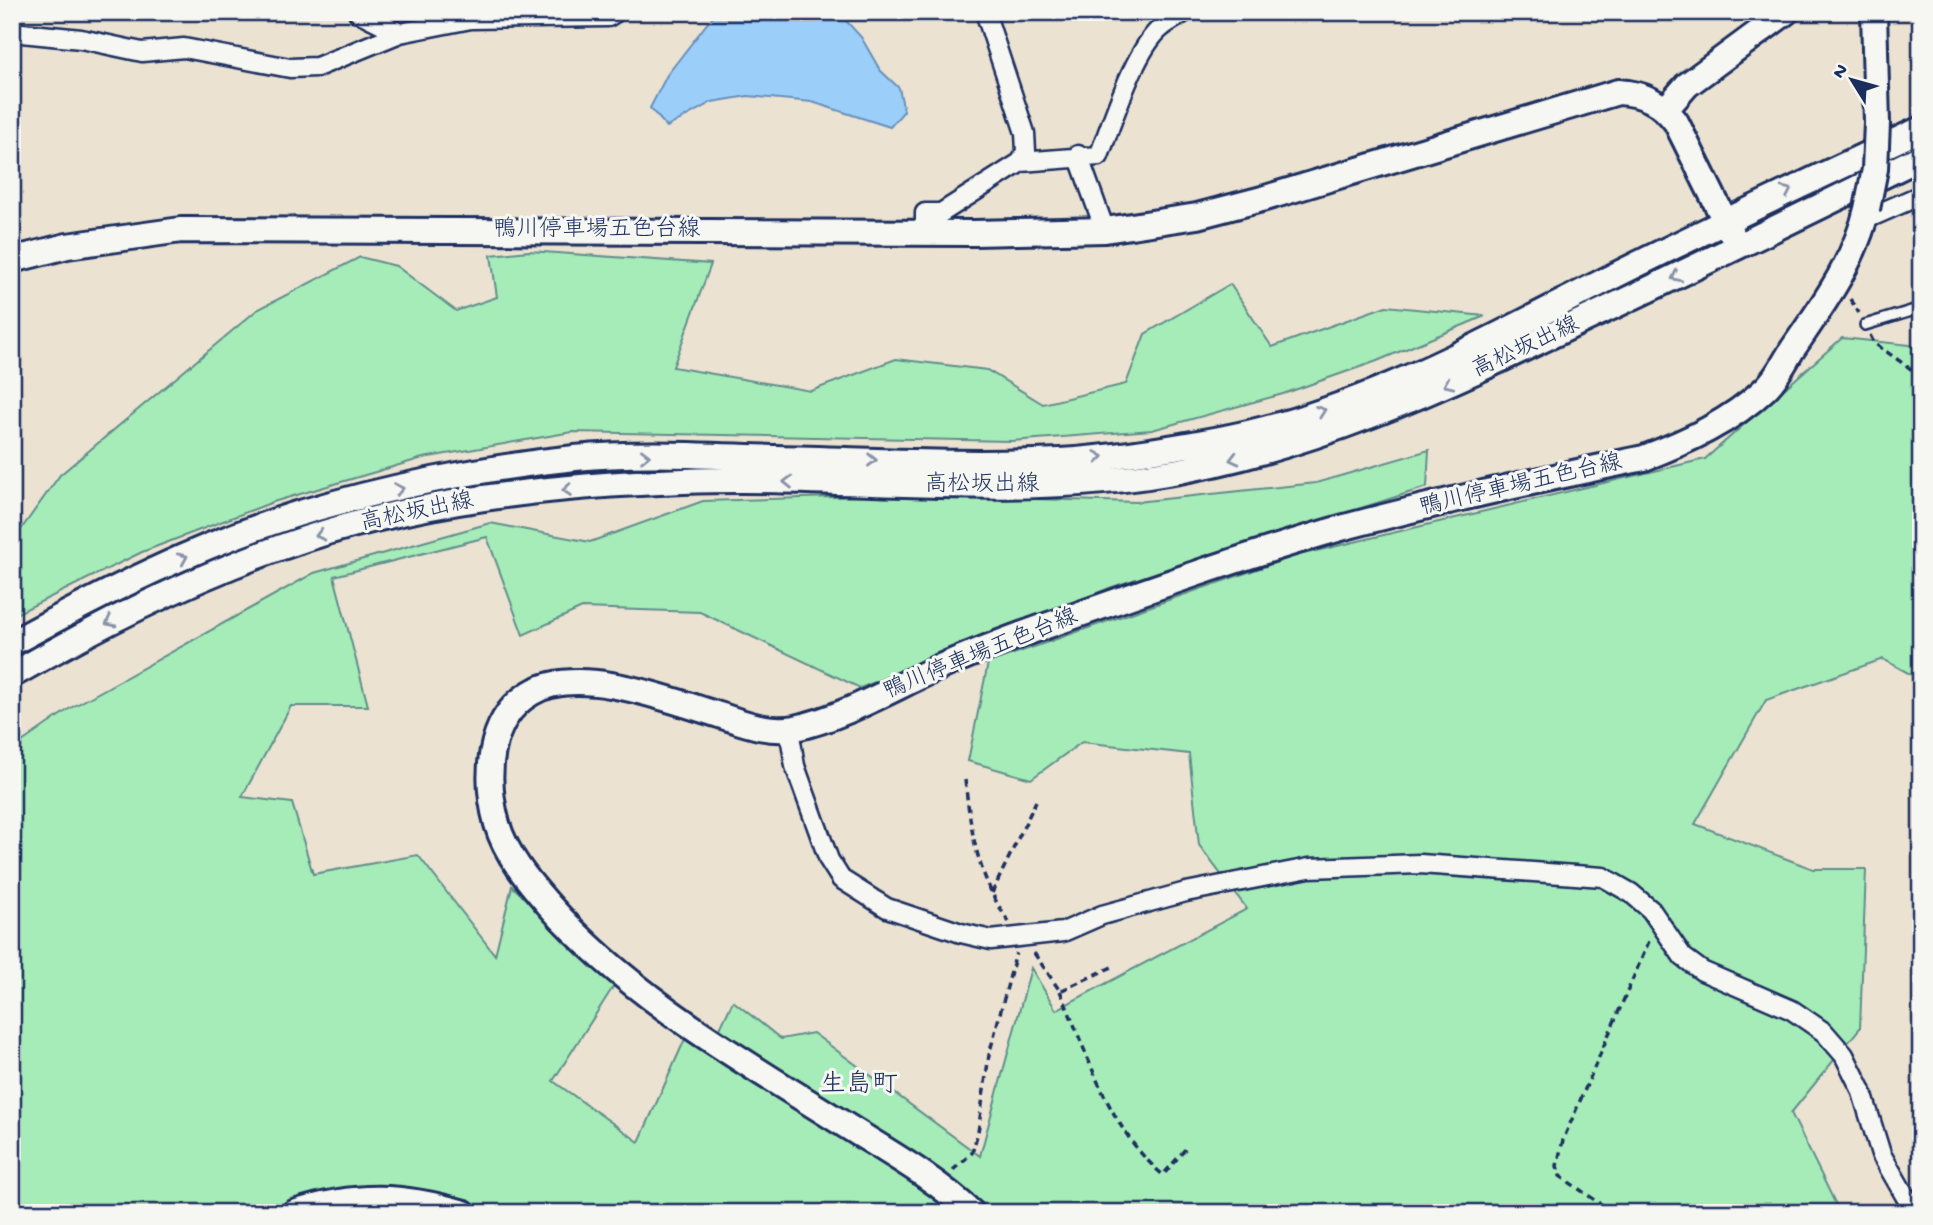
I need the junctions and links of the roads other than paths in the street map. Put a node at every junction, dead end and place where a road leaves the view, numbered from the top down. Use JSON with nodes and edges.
{"nodes":[{"id":1,"x":358,"y":12,"type":"edge"},
{"id":2,"x":616,"y":12,"type":"edge"},
{"id":3,"x":985,"y":12,"type":"edge"},
{"id":4,"x":1185,"y":12,"type":"edge"},
{"id":5,"x":1786,"y":12,"type":"edge"},
{"id":6,"x":1874,"y":12,"type":"edge"},
{"id":7,"x":12,"y":32,"type":"edge"},
{"id":8,"x":400,"y":33,"type":"junction"},
{"id":9,"x":1666,"y":109,"type":"junction"},
{"id":10,"x":1921,"y":129,"type":"edge"},
{"id":11,"x":1078,"y":155,"type":"junction"},
{"id":12,"x":1921,"y":157,"type":"edge"},
{"id":13,"x":1021,"y":162,"type":"junction"},
{"id":14,"x":1921,"y":195,"type":"edge"},
{"id":15,"x":1866,"y":215,"type":"junction"},
{"id":16,"x":1726,"y":222,"type":"junction"},
{"id":17,"x":1105,"y":230,"type":"junction"},
{"id":18,"x":925,"y":233,"type":"junction"},
{"id":19,"x":1737,"y":247,"type":"junction"},
{"id":20,"x":12,"y":260,"type":"edge"},
{"id":21,"x":1921,"y":308,"type":"edge"},
{"id":22,"x":1865,"y":325,"type":"dead end"},
{"id":23,"x":12,"y":643,"type":"edge"},
{"id":24,"x":12,"y":676,"type":"edge"},
{"id":25,"x":789,"y":729,"type":"junction"},
{"id":26,"x":294,"y":1213,"type":"edge"},
{"id":27,"x":464,"y":1213,"type":"edge"},
{"id":28,"x":972,"y":1213,"type":"edge"},
{"id":29,"x":1915,"y":1213,"type":"edge"}],
"edges":[{"from":1,"to":8,"type":"street"},
{"from":2,"to":8,"type":"street"},
{"from":3,"to":13,"type":"street"},
{"from":4,"to":11,"type":"street"},
{"from":5,"to":9,"type":"main road"},
{"from":6,"to":15,"type":"main road","name":"鴨川停車場五色台線","bridge":true},
{"from":7,"to":8,"type":"street"},
{"from":9,"to":16,"type":"main road"},
{"from":9,"to":17,"type":"main road","name":"鴨川停車場五色台線"},
{"from":16,"to":10,"type":"main road","name":"高松坂出線","one_way":true},
{"from":11,"to":13,"type":"street"},
{"from":11,"to":17,"type":"street"},
{"from":12,"to":19,"type":"main road","name":"高松坂出線"},
{"from":13,"to":18,"type":"street"},
{"from":14,"to":15,"type":"street"},
{"from":15,"to":25,"type":"main road","name":"鴨川停車場五色台線"},
{"from":16,"to":19,"type":"main road"},
{"from":23,"to":16,"type":"main road","name":"高松坂出線","one_way":true},
{"from":17,"to":18,"type":"main road","name":"鴨川停車場五色台線"},
{"from":18,"to":20,"type":"main road","name":"鴨川停車場五色台線"},
{"from":19,"to":24,"type":"main road","name":"高松坂出線","one_way":true},
{"from":21,"to":22,"type":"lane"},
{"from":25,"to":28,"type":"main road","name":"鴨川停車場五色台線"},
{"from":25,"to":29,"type":"street"},
{"from":26,"to":27,"type":"main road"}]}
